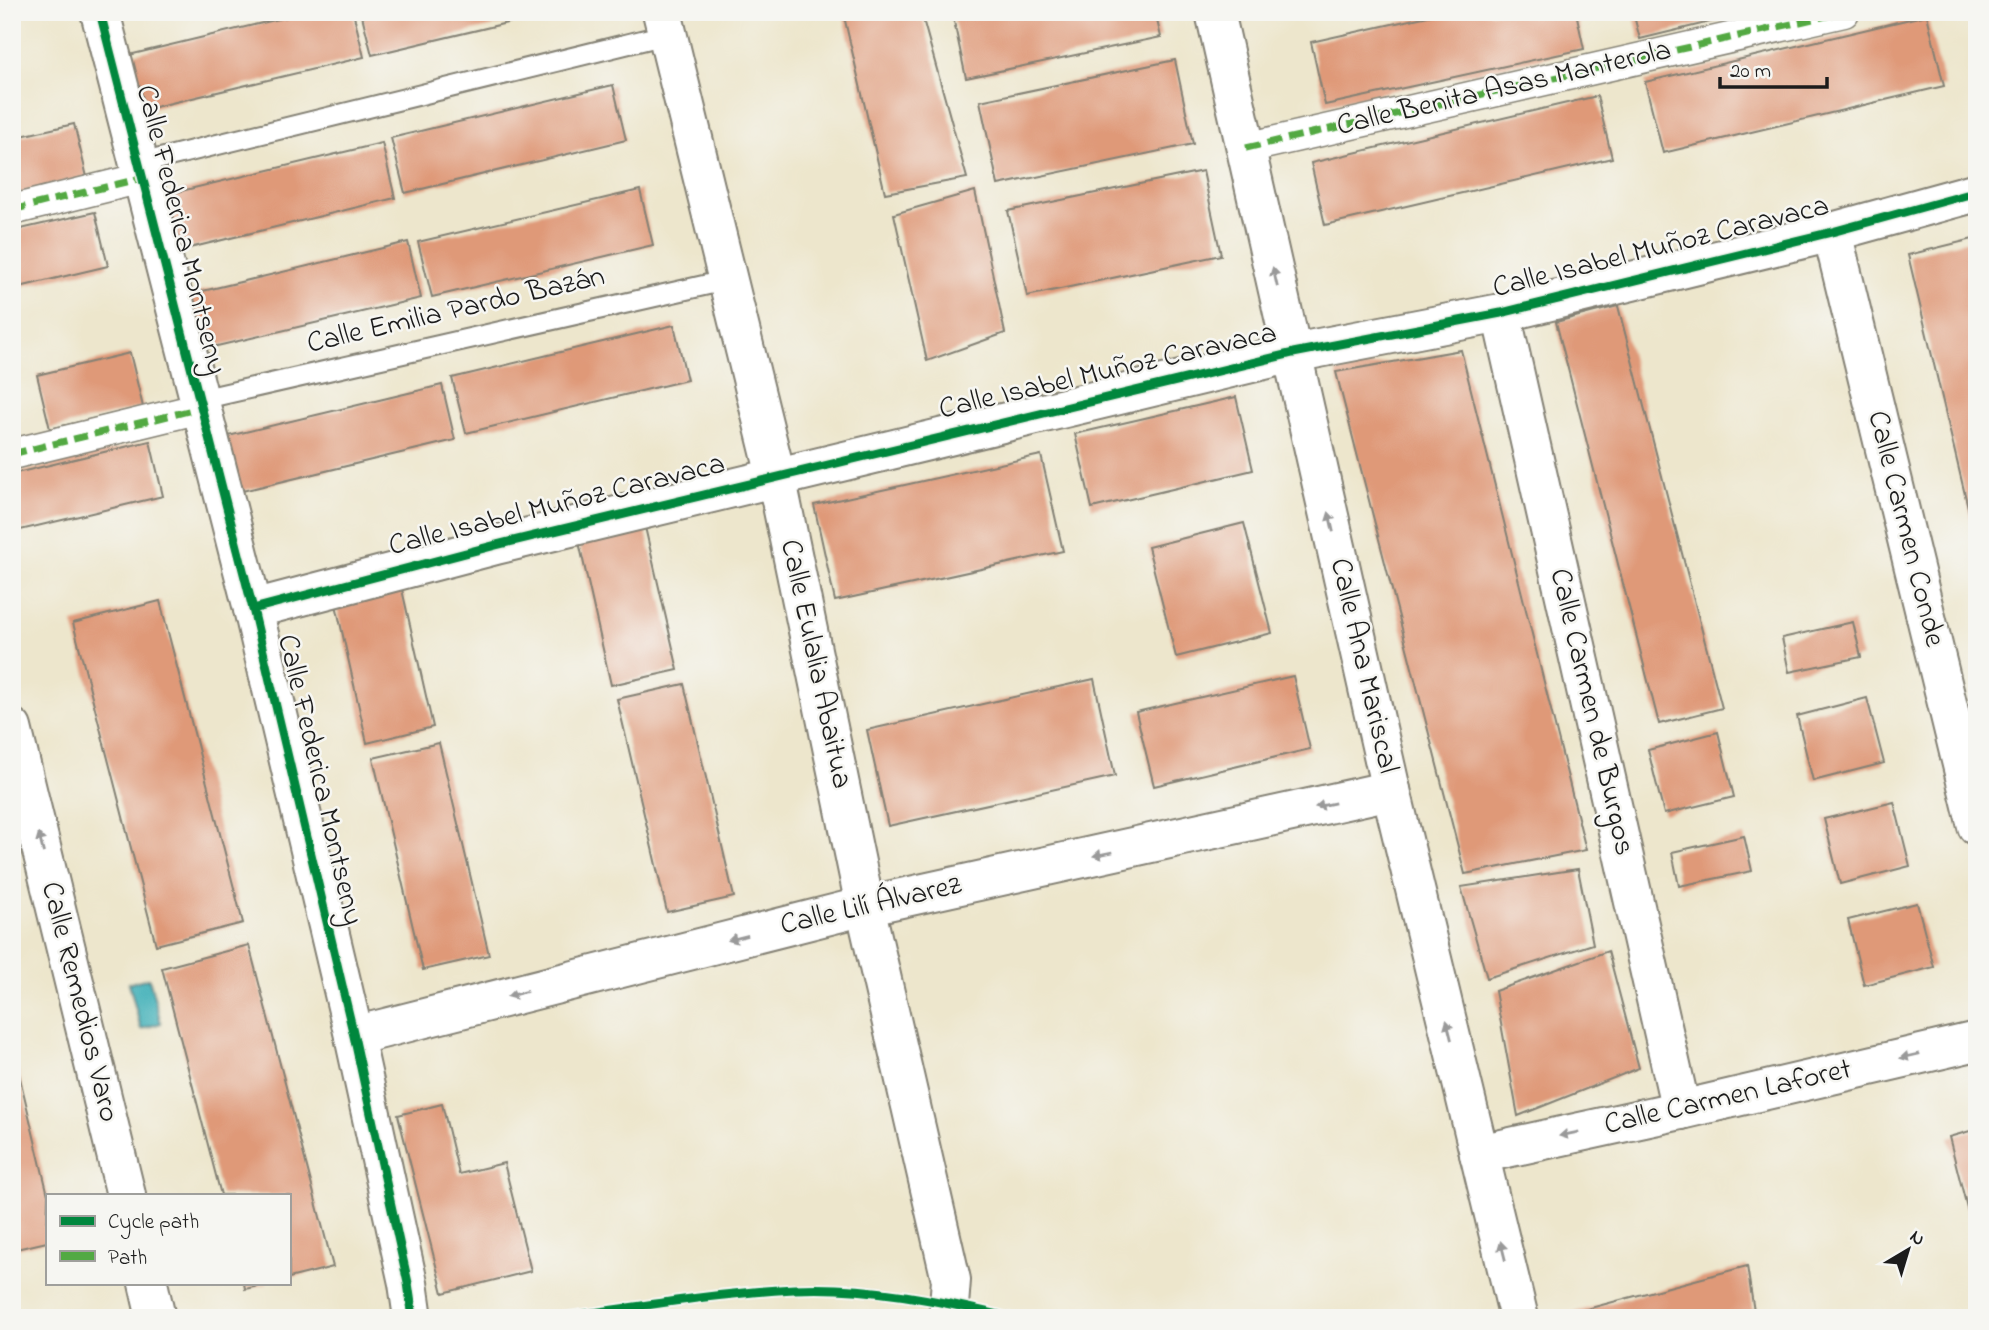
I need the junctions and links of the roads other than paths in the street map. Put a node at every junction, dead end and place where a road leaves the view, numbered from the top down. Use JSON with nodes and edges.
{"nodes":[{"id":1,"x":100,"y":12,"type":"edge"},
{"id":2,"x":1215,"y":12,"type":"edge"},
{"id":3,"x":1844,"y":12,"type":"edge"},
{"id":4,"x":665,"y":23,"type":"edge"},
{"id":5,"x":1246,"y":148,"type":"junction"},
{"id":6,"x":140,"y":171,"type":"junction"},
{"id":7,"x":1977,"y":192,"type":"edge"},
{"id":8,"x":12,"y":210,"type":"edge"},
{"id":9,"x":1832,"y":232,"type":"junction"},
{"id":10,"x":728,"y":280,"type":"junction"},
{"id":11,"x":1501,"y":313,"type":"junction"},
{"id":12,"x":1293,"y":352,"type":"junction"},
{"id":13,"x":199,"y":404,"type":"junction"},
{"id":14,"x":12,"y":454,"type":"edge"},
{"id":15,"x":776,"y":476,"type":"junction"},
{"id":16,"x":253,"y":609,"type":"junction"},
{"id":17,"x":12,"y":728,"type":"edge"},
{"id":18,"x":1391,"y":790,"type":"junction"},
{"id":19,"x":1977,"y":826,"type":"edge"},
{"id":20,"x":865,"y":906,"type":"junction"},
{"id":21,"x":354,"y":1036,"type":"junction"},
{"id":22,"x":1977,"y":1041,"type":"edge"},
{"id":23,"x":1681,"y":1110,"type":"junction"},
{"id":24,"x":1479,"y":1154,"type":"junction"},
{"id":25,"x":127,"y":1194,"type":"edge"},
{"id":26,"x":148,"y":1284,"type":"edge"},
{"id":27,"x":156,"y":1318,"type":"edge"},
{"id":28,"x":413,"y":1318,"type":"edge"},
{"id":29,"x":948,"y":1318,"type":"edge"},
{"id":30,"x":1519,"y":1318,"type":"edge"}],
"edges":[{"from":1,"to":6,"type":"street","name":"Calle Federica Montseny"},
{"from":2,"to":5,"type":"street","name":"Calle Ana Mariscal"},
{"from":3,"to":5,"type":"street","name":"Calle Benita Asas Manterola"},
{"from":4,"to":6,"type":"lane"},
{"from":4,"to":10,"type":"street","name":"Calle Eulalia Abaitua"},
{"from":12,"to":5,"type":"street","name":"Calle Ana Mariscal","one_way":true},
{"from":6,"to":8,"type":"street"},
{"from":6,"to":13,"type":"street","name":"Calle Federica Montseny"},
{"from":7,"to":9,"type":"street","name":"Calle Isabel Muñoz Caravaca"},
{"from":9,"to":11,"type":"street","name":"Calle Isabel Muñoz Caravaca"},
{"from":9,"to":19,"type":"street","name":"Calle Carmen Conde"},
{"from":10,"to":13,"type":"lane","name":"Calle Emilia Pardo Bazán"},
{"from":10,"to":15,"type":"street","name":"Calle Eulalia Abaitua"},
{"from":11,"to":12,"type":"street","name":"Calle Isabel Muñoz Caravaca"},
{"from":11,"to":23,"type":"street","name":"Calle Carmen de Burgos"},
{"from":12,"to":15,"type":"street","name":"Calle Isabel Muñoz Caravaca"},
{"from":18,"to":12,"type":"street","name":"Calle Ana Mariscal","one_way":true},
{"from":13,"to":14,"type":"street"},
{"from":13,"to":16,"type":"street","name":"Calle Federica Montseny"},
{"from":15,"to":16,"type":"street","name":"Calle Isabel Muñoz Caravaca"},
{"from":15,"to":20,"type":"street","name":"Calle Eulalia Abaitua"},
{"from":16,"to":21,"type":"street","name":"Calle Federica Montseny"},
{"from":25,"to":17,"type":"street","name":"Calle Remedios Varo","one_way":true},
{"from":18,"to":20,"type":"street","name":"Calle Lilí Álvarez","one_way":true},
{"from":24,"to":18,"type":"street","name":"Calle Ana Mariscal","one_way":true},
{"from":20,"to":21,"type":"street","name":"Calle Lilí Álvarez","one_way":true},
{"from":20,"to":29,"type":"street","name":"Calle Eulalia Abaitua"},
{"from":21,"to":28,"type":"street","name":"Calle Federica Montseny"},
{"from":22,"to":23,"type":"street","name":"Calle Carmen Laforet","one_way":true},
{"from":23,"to":24,"type":"street","name":"Calle Carmen Laforet","one_way":true},
{"from":30,"to":24,"type":"street","name":"Calle Ana Mariscal","one_way":true},
{"from":26,"to":27,"type":"street"}]}
